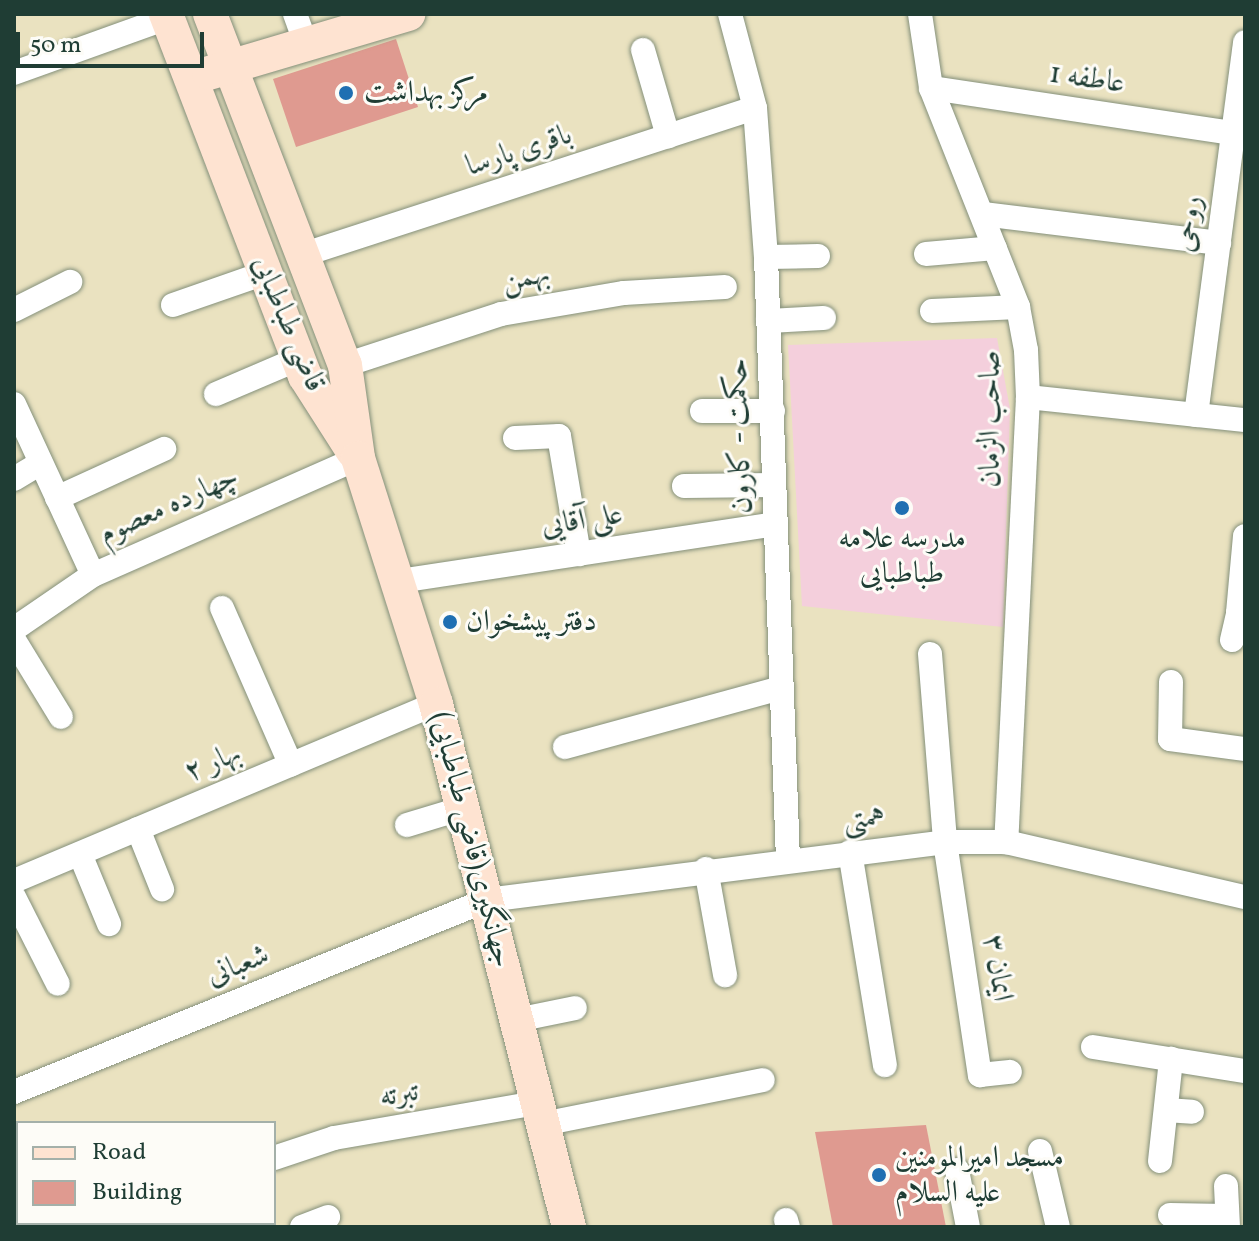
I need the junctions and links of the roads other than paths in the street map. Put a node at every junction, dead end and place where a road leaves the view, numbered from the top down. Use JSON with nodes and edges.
{"nodes":[{"id":1,"x":210,"y":14,"type":"edge"},
{"id":2,"x":408,"y":14,"type":"edge"},
{"id":3,"x":730,"y":14,"type":"edge"},
{"id":4,"x":920,"y":14,"type":"edge"},
{"id":5,"x":166,"y":16,"type":"edge"},
{"id":6,"x":300,"y":28,"type":"edge"},
{"id":7,"x":1245,"y":42,"type":"edge"},
{"id":8,"x":643,"y":50,"type":"dead end"},
{"id":9,"x":230,"y":65,"type":"junction"},
{"id":10,"x":14,"y":73,"type":"edge"},
{"id":11,"x":191,"y":81,"type":"junction"},
{"id":12,"x":931,"y":88,"type":"junction"},
{"id":13,"x":755,"y":108,"type":"junction"},
{"id":14,"x":1233,"y":133,"type":"junction"},
{"id":15,"x":668,"y":136,"type":"junction"},
{"id":16,"x":983,"y":214,"type":"junction"},
{"id":17,"x":1219,"y":243,"type":"junction"},
{"id":18,"x":995,"y":248,"type":"junction"},
{"id":19,"x":926,"y":254,"type":"dead end"},
{"id":20,"x":302,"y":255,"type":"junction"},
{"id":21,"x":818,"y":256,"type":"dead end"},
{"id":22,"x":766,"y":257,"type":"junction"},
{"id":23,"x":265,"y":273,"type":"junction"},
{"id":24,"x":70,"y":282,"type":"dead end"},
{"id":25,"x":725,"y":287,"type":"dead end"},
{"id":26,"x":173,"y":305,"type":"dead end"},
{"id":27,"x":1018,"y":307,"type":"junction"},
{"id":28,"x":14,"y":310,"type":"edge"},
{"id":29,"x":932,"y":311,"type":"dead end"},
{"id":30,"x":824,"y":318,"type":"dead end"},
{"id":31,"x":768,"y":321,"type":"junction"},
{"id":32,"x":298,"y":359,"type":"junction"},
{"id":33,"x":345,"y":365,"type":"junction"},
{"id":34,"x":216,"y":394,"type":"dead end"},
{"id":35,"x":1028,"y":397,"type":"junction"},
{"id":36,"x":14,"y":404,"type":"edge"},
{"id":37,"x":702,"y":411,"type":"dead end"},
{"id":38,"x":773,"y":411,"type":"junction"},
{"id":39,"x":1196,"y":415,"type":"junction"},
{"id":40,"x":1245,"y":420,"type":"edge"},
{"id":41,"x":515,"y":438,"type":"dead end"},
{"id":42,"x":164,"y":449,"type":"dead end"},
{"id":43,"x":358,"y":458,"type":"junction"},
{"id":44,"x":41,"y":463,"type":"junction"},
{"id":45,"x":14,"y":479,"type":"edge"},
{"id":46,"x":774,"y":485,"type":"junction"},
{"id":47,"x":684,"y":486,"type":"dead end"},
{"id":48,"x":57,"y":498,"type":"junction"},
{"id":49,"x":775,"y":524,"type":"junction"},
{"id":50,"x":1245,"y":536,"type":"edge"},
{"id":51,"x":579,"y":554,"type":"junction"},
{"id":52,"x":93,"y":575,"type":"junction"},
{"id":53,"x":399,"y":581,"type":"junction"},
{"id":54,"x":222,"y":608,"type":"dead end"},
{"id":55,"x":1241,"y":614,"type":"edge"},
{"id":56,"x":14,"y":629,"type":"edge"},
{"id":57,"x":14,"y":640,"type":"edge"},
{"id":58,"x":1232,"y":640,"type":"dead end"},
{"id":59,"x":930,"y":654,"type":"dead end"},
{"id":60,"x":1171,"y":682,"type":"dead end"},
{"id":61,"x":780,"y":688,"type":"junction"},
{"id":62,"x":436,"y":704,"type":"junction"},
{"id":63,"x":61,"y":717,"type":"dead end"},
{"id":64,"x":565,"y":747,"type":"dead end"},
{"id":65,"x":1245,"y":749,"type":"edge"},
{"id":66,"x":291,"y":765,"type":"junction"},
{"id":67,"x":463,"y":808,"type":"junction"},
{"id":68,"x":407,"y":825,"type":"dead end"},
{"id":69,"x":138,"y":829,"type":"junction"},
{"id":70,"x":945,"y":842,"type":"junction"},
{"id":71,"x":1006,"y":842,"type":"junction"},
{"id":72,"x":850,"y":852,"type":"junction"},
{"id":73,"x":80,"y":854,"type":"junction"},
{"id":74,"x":788,"y":860,"type":"junction"},
{"id":75,"x":706,"y":869,"type":"junction"},
{"id":76,"x":14,"y":881,"type":"edge"},
{"id":77,"x":162,"y":889,"type":"dead end"},
{"id":78,"x":14,"y":897,"type":"edge"},
{"id":79,"x":1245,"y":897,"type":"edge"},
{"id":80,"x":487,"y":900,"type":"junction"},
{"id":81,"x":109,"y":924,"type":"dead end"},
{"id":82,"x":20,"y":925,"type":"edge"},
{"id":83,"x":725,"y":975,"type":"dead end"},
{"id":84,"x":58,"y":984,"type":"dead end"},
{"id":85,"x":575,"y":1008,"type":"dead end"},
{"id":86,"x":516,"y":1020,"type":"junction"},
{"id":87,"x":1093,"y":1047,"type":"dead end"},
{"id":88,"x":1171,"y":1059,"type":"junction"},
{"id":89,"x":885,"y":1065,"type":"dead end"},
{"id":90,"x":1245,"y":1071,"type":"edge"},
{"id":91,"x":1010,"y":1072,"type":"dead end"},
{"id":92,"x":763,"y":1080,"type":"dead end"},
{"id":93,"x":14,"y":1092,"type":"edge"},
{"id":94,"x":1166,"y":1110,"type":"junction"},
{"id":95,"x":1192,"y":1112,"type":"dead end"},
{"id":96,"x":540,"y":1114,"type":"junction"},
{"id":97,"x":1040,"y":1151,"type":"dead end"},
{"id":98,"x":276,"y":1157,"type":"edge"},
{"id":99,"x":1160,"y":1161,"type":"dead end"},
{"id":100,"x":957,"y":1170,"type":"dead end"},
{"id":101,"x":1226,"y":1186,"type":"dead end"},
{"id":102,"x":1170,"y":1215,"type":"dead end"},
{"id":103,"x":328,"y":1217,"type":"edge"},
{"id":104,"x":1228,"y":1221,"type":"edge"},
{"id":105,"x":302,"y":1227,"type":"edge"},
{"id":106,"x":569,"y":1227,"type":"edge"},
{"id":107,"x":968,"y":1227,"type":"edge"},
{"id":108,"x":1058,"y":1227,"type":"edge"}],
"edges":[{"from":1,"to":9,"type":"street","name":"قاضی طباطبایی"},
{"from":2,"to":6,"type":"street"},
{"from":3,"to":13,"type":"street","name":"حکمت - کارون"},
{"from":4,"to":12,"type":"street","name":"صاحب الزمان"},
{"from":5,"to":10,"type":"street"},
{"from":5,"to":11,"type":"street","name":"قاضی طباطبایی"},
{"from":6,"to":9,"type":"street"},
{"from":7,"to":14,"type":"street","name":"روحی"},
{"from":8,"to":15,"type":"street"},
{"from":9,"to":11,"type":"street"},
{"from":9,"to":20,"type":"street","name":"قاضی طباطبایی"},
{"from":11,"to":23,"type":"street","name":"قاضی طباطبایی"},
{"from":12,"to":14,"type":"street","name":"عاطفه 1"},
{"from":12,"to":16,"type":"street","name":"صاحب الزمان"},
{"from":13,"to":15,"type":"street","name":"باقری پارسا"},
{"from":13,"to":22,"type":"street","name":"حکمت - کارون"},
{"from":14,"to":17,"type":"street","name":"روحی"},
{"from":15,"to":20,"type":"street","name":"باقری پارسا"},
{"from":16,"to":17,"type":"street"},
{"from":16,"to":18,"type":"street","name":"صاحب الزمان"},
{"from":17,"to":39,"type":"street","name":"روحی"},
{"from":18,"to":19,"type":"street"},
{"from":18,"to":27,"type":"street","name":"صاحب الزمان"},
{"from":20,"to":33,"type":"street","name":"قاضی طباطبایی"},
{"from":21,"to":22,"type":"street"},
{"from":22,"to":31,"type":"street","name":"حکمت - کارون"},
{"from":23,"to":26,"type":"street"},
{"from":23,"to":32,"type":"street","name":"قاضی طباطبایی"},
{"from":24,"to":28,"type":"street"},
{"from":25,"to":33,"type":"street","name":"بهمن"},
{"from":27,"to":29,"type":"street"},
{"from":27,"to":35,"type":"street","name":"صاحب الزمان"},
{"from":30,"to":31,"type":"street"},
{"from":31,"to":38,"type":"street","name":"حکمت - کارون"},
{"from":32,"to":34,"type":"street"},
{"from":32,"to":43,"type":"street","name":"قاضی طباطبایی"},
{"from":33,"to":43,"type":"street","name":"قاضی طباطبایی"},
{"from":35,"to":39,"type":"street"},
{"from":35,"to":71,"type":"street","name":"صاحب الزمان"},
{"from":36,"to":44,"type":"street"},
{"from":37,"to":38,"type":"street"},
{"from":38,"to":46,"type":"street","name":"حکمت - کارون"},
{"from":39,"to":40,"type":"street"},
{"from":41,"to":51,"type":"street"},
{"from":42,"to":48,"type":"street"},
{"from":43,"to":52,"type":"street","name":"چهارده معصوم"},
{"from":43,"to":53,"type":"street","name":"جهانگیری(قاضی طباطبایی)"},
{"from":44,"to":45,"type":"street"},
{"from":44,"to":48,"type":"street"},
{"from":46,"to":47,"type":"street"},
{"from":46,"to":49,"type":"street","name":"حکمت - کارون"},
{"from":48,"to":52,"type":"street"},
{"from":49,"to":51,"type":"street","name":"علی آقایی"},
{"from":49,"to":61,"type":"street","name":"حکمت - کارون"},
{"from":50,"to":55,"type":"street"},
{"from":51,"to":53,"type":"street","name":"علی آقایی"},
{"from":52,"to":56,"type":"street","name":"چهارده معصوم"},
{"from":53,"to":62,"type":"street","name":"جهانگیری(قاضی طباطبایی)"},
{"from":54,"to":66,"type":"street"},
{"from":55,"to":58,"type":"street"},
{"from":57,"to":63,"type":"street"},
{"from":59,"to":70,"type":"street"},
{"from":60,"to":65,"type":"street"},
{"from":61,"to":64,"type":"street"},
{"from":61,"to":74,"type":"street","name":"حکمت - کارون"},
{"from":62,"to":66,"type":"street","name":"بهار ۲"},
{"from":62,"to":67,"type":"street","name":"جهانگیری(قاضی طباطبایی)"},
{"from":66,"to":69,"type":"street","name":"بهار ۲"},
{"from":67,"to":68,"type":"street"},
{"from":67,"to":80,"type":"street","name":"جهانگیری(قاضی طباطبایی)"},
{"from":69,"to":73,"type":"street","name":"بهار ۲"},
{"from":69,"to":77,"type":"street"},
{"from":70,"to":71,"type":"street","name":"همتی"},
{"from":70,"to":72,"type":"street","name":"همتی"},
{"from":70,"to":91,"type":"street","name":"ایمان ۳"},
{"from":71,"to":79,"type":"street","name":"همتی"},
{"from":72,"to":74,"type":"street","name":"همتی"},
{"from":72,"to":89,"type":"street"},
{"from":73,"to":76,"type":"street","name":"بهار ۲"},
{"from":73,"to":81,"type":"street"},
{"from":74,"to":75,"type":"street","name":"همتی"},
{"from":75,"to":80,"type":"street","name":"همتی"},
{"from":75,"to":83,"type":"street"},
{"from":78,"to":82,"type":"street"},
{"from":80,"to":86,"type":"street","name":"جهانگیری(قاضی طباطبایی)"},
{"from":80,"to":93,"type":"street","name":"شعبانی"},
{"from":82,"to":84,"type":"street"},
{"from":85,"to":86,"type":"street"},
{"from":86,"to":96,"type":"street","name":"جهانگیری(قاضی طباطبایی)"},
{"from":87,"to":88,"type":"street"},
{"from":88,"to":90,"type":"street"},
{"from":88,"to":94,"type":"street"},
{"from":92,"to":96,"type":"street","name":"تبرته"},
{"from":94,"to":95,"type":"street"},
{"from":94,"to":99,"type":"street"},
{"from":96,"to":98,"type":"street","name":"تبرته"},
{"from":96,"to":106,"type":"street","name":"جهانگیری(قاضی طباطبایی)"},
{"from":97,"to":108,"type":"street"},
{"from":100,"to":107,"type":"street"},
{"from":101,"to":104,"type":"street"},
{"from":102,"to":104,"type":"street"},
{"from":103,"to":105,"type":"street"}]}
